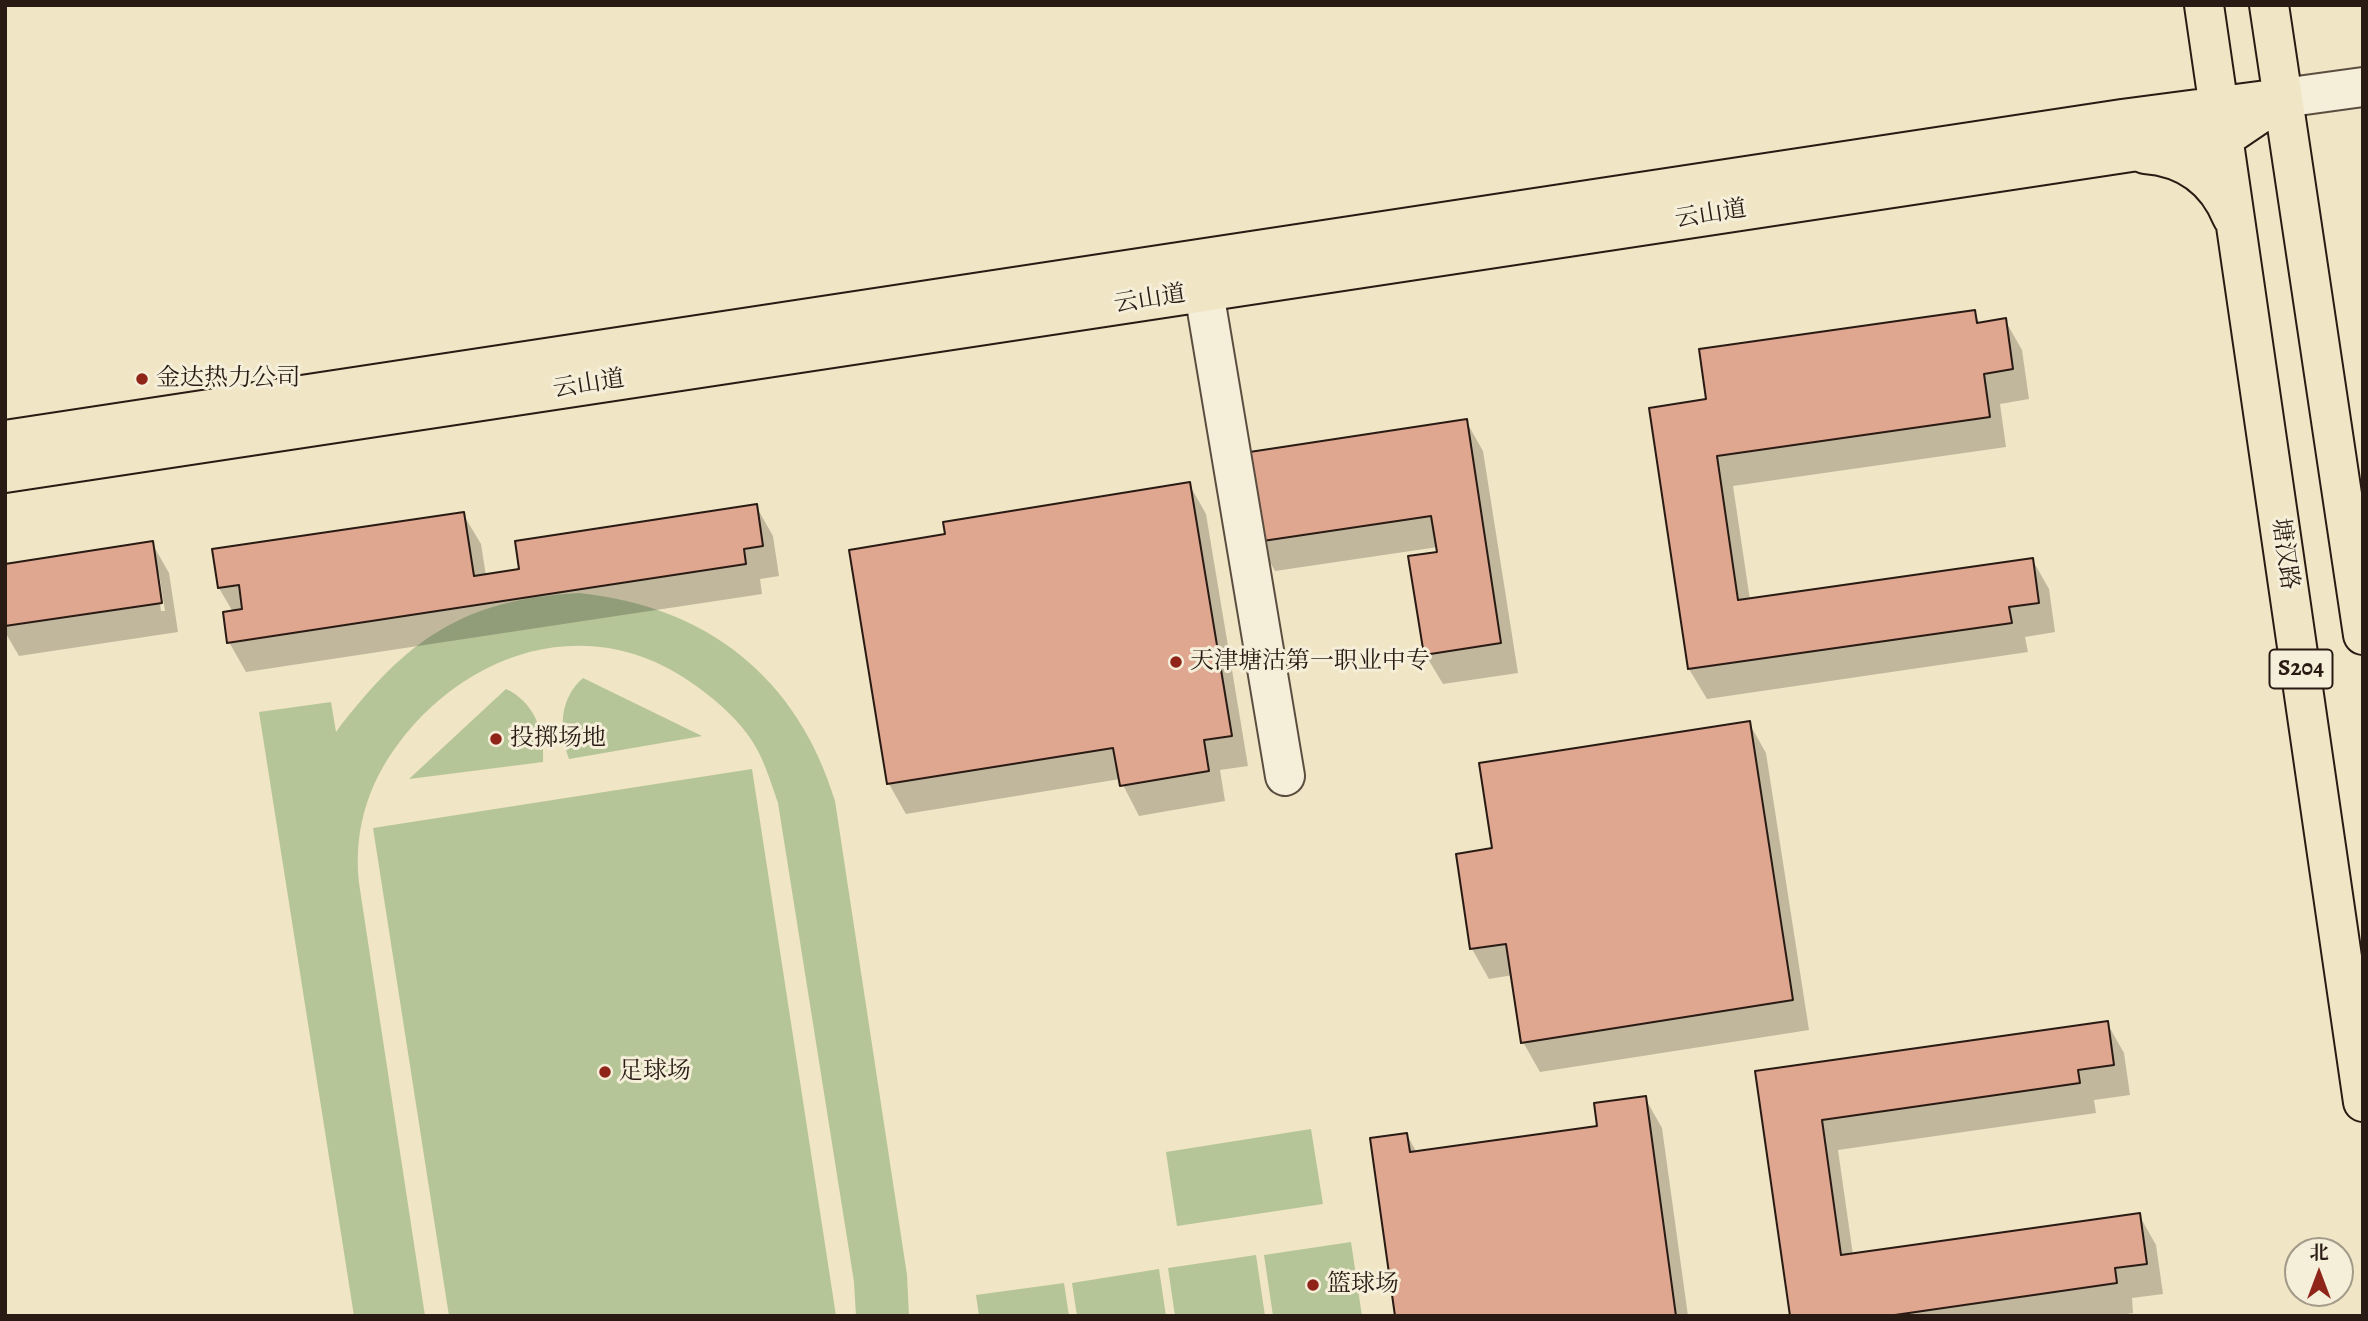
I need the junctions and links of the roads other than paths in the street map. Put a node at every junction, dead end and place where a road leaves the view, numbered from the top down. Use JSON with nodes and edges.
{"nodes":[{"id":1,"x":2204,"y":5,"type":"edge"},
{"id":2,"x":2269,"y":5,"type":"edge"},
{"id":3,"x":2363,"y":87,"type":"edge"},
{"id":4,"x":2284,"y":97,"type":"junction"},
{"id":5,"x":2225,"y":125,"type":"junction"},
{"id":6,"x":2124,"y":136,"type":"junction"},
{"id":7,"x":2303,"y":223,"type":"junction"},
{"id":8,"x":2239,"y":235,"type":"junction"},
{"id":9,"x":1204,"y":292,"type":"junction"},
{"id":10,"x":5,"y":440,"type":"edge"},
{"id":11,"x":5,"y":473,"type":"edge"},
{"id":12,"x":2363,"y":635,"type":"edge"},
{"id":13,"x":1285,"y":776,"type":"dead end"},
{"id":14,"x":2363,"y":1102,"type":"edge"}],
"edges":[{"from":1,"to":5,"type":"main road","name":"塘汉路","number":"S204"},
{"from":2,"to":4,"type":"main road","number":"S204"},
{"from":3,"to":4,"type":"street"},
{"from":4,"to":5,"type":"main road"},
{"from":4,"to":7,"type":"main road","number":"S204"},
{"from":5,"to":6,"type":"main road"},
{"from":5,"to":7,"type":"main road"},
{"from":5,"to":8,"type":"main road","name":"塘汉路","number":"S204"},
{"from":6,"to":8,"type":"main road"},
{"from":6,"to":9,"type":"main road","name":"云山道"},
{"from":6,"to":10,"type":"main road","name":"云山道"},
{"from":7,"to":12,"type":"main road","number":"S204"},
{"from":8,"to":14,"type":"main road","name":"塘汉路","number":"S204"},
{"from":9,"to":11,"type":"main road","name":"云山道"},
{"from":9,"to":13,"type":"street"}]}
